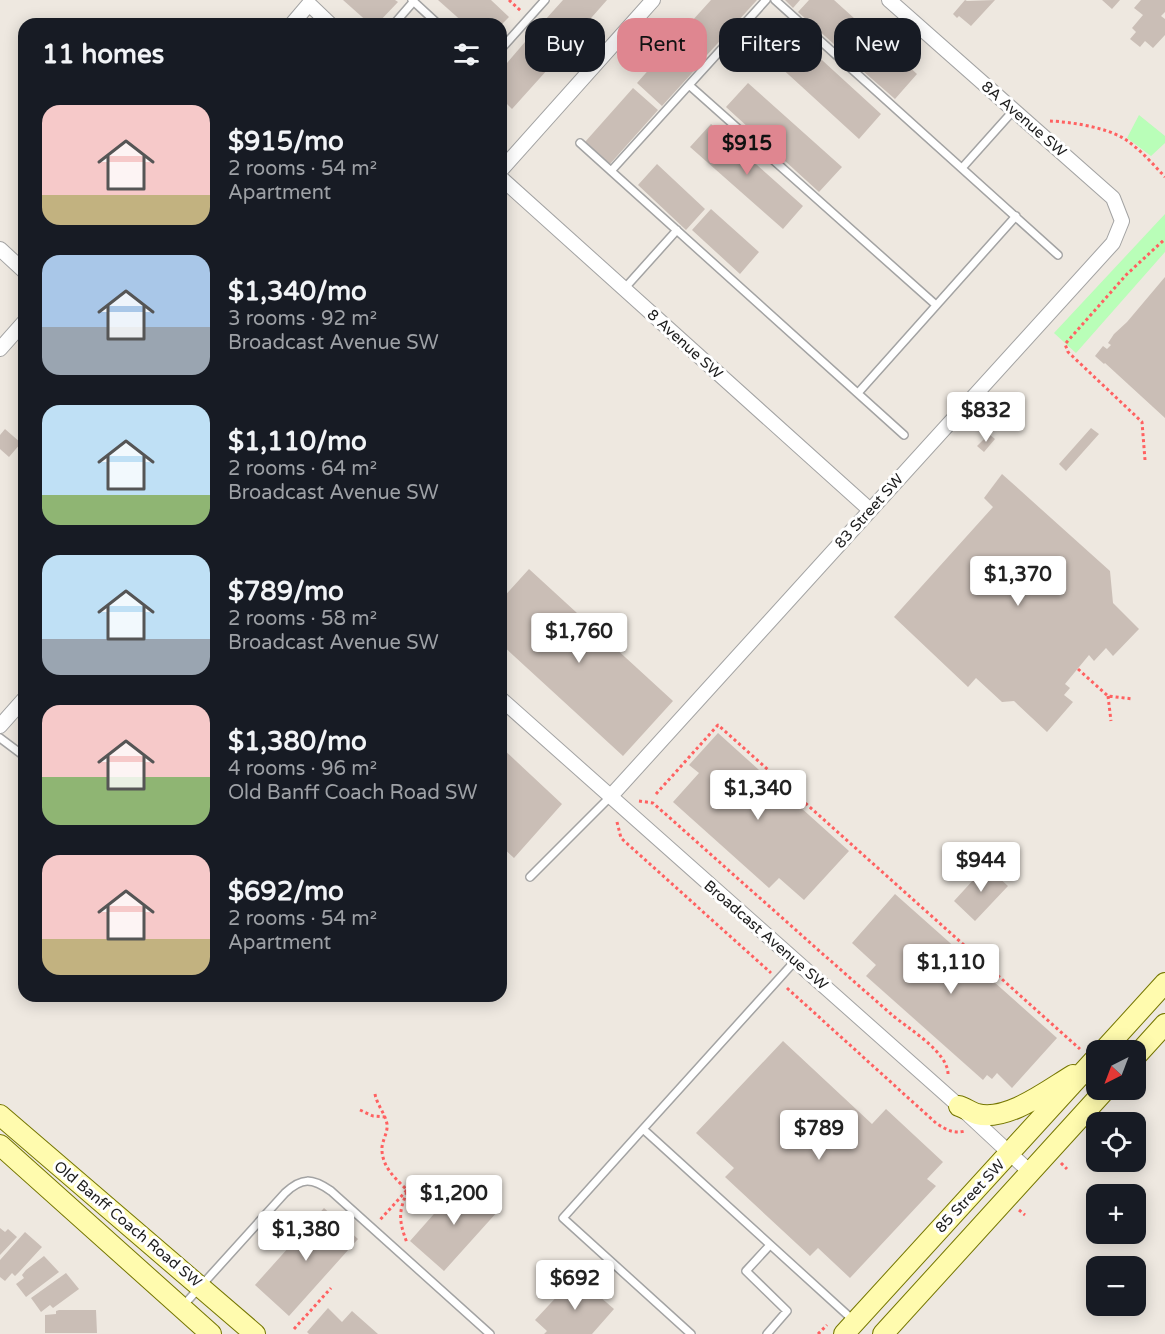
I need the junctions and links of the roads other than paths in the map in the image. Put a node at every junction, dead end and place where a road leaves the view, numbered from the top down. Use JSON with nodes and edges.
{"nodes":[{"id":1,"x":545,"y":0,"type":"edge"},
{"id":2,"x":653,"y":0,"type":"edge"},
{"id":3,"x":766,"y":0,"type":"edge"},
{"id":4,"x":775,"y":0,"type":"edge"},
{"id":5,"x":889,"y":0,"type":"edge"},
{"id":6,"x":413,"y":1,"type":"edge"},
{"id":7,"x":297,"y":18,"type":"edge"},
{"id":8,"x":324,"y":18,"type":"edge"},
{"id":9,"x":399,"y":18,"type":"edge"},
{"id":10,"x":431,"y":18,"type":"edge"},
{"id":11,"x":507,"y":42,"type":"edge"},
{"id":12,"x":689,"y":85,"type":"junction"},
{"id":13,"x":1013,"y":111,"type":"junction"},
{"id":14,"x":580,"y":143,"type":"dead end"},
{"id":15,"x":507,"y":163,"type":"edge"},
{"id":16,"x":962,"y":168,"type":"junction"},
{"id":17,"x":611,"y":171,"type":"junction"},
{"id":18,"x":507,"y":183,"type":"edge"},
{"id":19,"x":1016,"y":216,"type":"junction"},
{"id":20,"x":1122,"y":221,"type":"joint"},
{"id":21,"x":677,"y":230,"type":"junction"},
{"id":22,"x":0,"y":249,"type":"edge"},
{"id":23,"x":1058,"y":255,"type":"dead end"},
{"id":24,"x":18,"y":266,"type":"edge"},
{"id":25,"x":624,"y":290,"type":"junction"},
{"id":26,"x":936,"y":305,"type":"junction"},
{"id":27,"x":18,"y":329,"type":"edge"},
{"id":28,"x":0,"y":349,"type":"edge"},
{"id":29,"x":858,"y":393,"type":"junction"},
{"id":30,"x":904,"y":435,"type":"dead end"},
{"id":31,"x":870,"y":510,"type":"junction"},
{"id":32,"x":507,"y":704,"type":"edge"},
{"id":33,"x":18,"y":706,"type":"edge"},
{"id":34,"x":0,"y":726,"type":"edge"},
{"id":35,"x":0,"y":738,"type":"edge"},
{"id":36,"x":18,"y":752,"type":"edge"},
{"id":37,"x":610,"y":797,"type":"junction"},
{"id":38,"x":530,"y":877,"type":"dead end"},
{"id":39,"x":795,"y":961,"type":"junction"},
{"id":40,"x":1165,"y":983,"type":"edge"},
{"id":41,"x":1165,"y":1024,"type":"edge"},
{"id":42,"x":1113,"y":1040,"type":"edge"},
{"id":43,"x":1146,"y":1045,"type":"edge"},
{"id":44,"x":1086,"y":1060,"type":"edge"},
{"id":45,"x":1086,"y":1062,"type":"edge"},
{"id":46,"x":1096,"y":1100,"type":"edge"},
{"id":47,"x":959,"y":1106,"type":"junction"},
{"id":48,"x":0,"y":1115,"type":"edge"},
{"id":49,"x":643,"y":1129,"type":"junction"},
{"id":50,"x":0,"y":1145,"type":"edge"},
{"id":51,"x":1010,"y":1153,"type":"junction"},
{"id":52,"x":1030,"y":1172,"type":"junction"},
{"id":53,"x":770,"y":1245,"type":"junction"},
{"id":54,"x":201,"y":1286,"type":"junction"},
{"id":55,"x":182,"y":1308,"type":"junction"},
{"id":56,"x":849,"y":1328,"type":"edge"},
{"id":57,"x":488,"y":1333,"type":"edge"},
{"id":58,"x":211,"y":1334,"type":"edge"},
{"id":59,"x":255,"y":1334,"type":"edge"},
{"id":60,"x":692,"y":1334,"type":"edge"},
{"id":61,"x":767,"y":1334,"type":"edge"},
{"id":62,"x":883,"y":1334,"type":"edge"}],
"edges":[{"from":1,"to":11,"type":"lane"},
{"from":2,"to":15,"type":"street"},
{"from":3,"to":12,"type":"lane"},
{"from":4,"to":16,"type":"lane"},
{"from":5,"to":13,"type":"street","name":"8A Avenue SW"},
{"from":6,"to":9,"type":"lane"},
{"from":6,"to":10,"type":"lane"},
{"from":7,"to":8,"type":"street"},
{"from":12,"to":17,"type":"lane"},
{"from":12,"to":26,"type":"lane"},
{"from":13,"to":16,"type":"lane"},
{"from":13,"to":20,"type":"street","name":"8A Avenue SW"},
{"from":14,"to":17,"type":"lane"},
{"from":16,"to":19,"type":"lane"},
{"from":17,"to":21,"type":"lane"},
{"from":18,"to":25,"type":"street","name":"8 Avenue SW"},
{"from":19,"to":23,"type":"lane"},
{"from":19,"to":26,"type":"lane"},
{"from":20,"to":31,"type":"street","name":"83 Street SW"},
{"from":21,"to":25,"type":"lane"},
{"from":21,"to":29,"type":"lane"},
{"from":22,"to":24,"type":"street"},
{"from":25,"to":31,"type":"street","name":"8 Avenue SW"},
{"from":26,"to":29,"type":"lane"},
{"from":27,"to":28,"type":"street"},
{"from":29,"to":30,"type":"lane"},
{"from":31,"to":37,"type":"street","name":"83 Street SW"},
{"from":32,"to":37,"type":"street","name":"Broadcast Avenue SW"},
{"from":33,"to":34,"type":"street"},
{"from":35,"to":36,"type":"lane"},
{"from":37,"to":38,"type":"lane"},
{"from":37,"to":39,"type":"street","name":"Broadcast Avenue SW"},
{"from":39,"to":47,"type":"street","name":"Broadcast Avenue SW"},
{"from":39,"to":49,"type":"lane"},
{"from":40,"to":42,"type":"main road"},
{"from":41,"to":43,"type":"main road"},
{"from":44,"to":47,"type":"main road"},
{"from":45,"to":51,"type":"main road","name":"85 Street SW"},
{"from":46,"to":52,"type":"main road","name":"85 Street SW"},
{"from":47,"to":51,"type":"street","name":"Broadcast Avenue SW"},
{"from":48,"to":54,"type":"main road","name":"Old Banff Coach Road SW"},
{"from":49,"to":53,"type":"lane"},
{"from":49,"to":60,"type":"lane"},
{"from":50,"to":55,"type":"main road","name":"Old Banff Coach Road SW"},
{"from":51,"to":52,"type":"street","name":"Broadcast Avenue SW"},
{"from":51,"to":56,"type":"main road","name":"85 Street SW"},
{"from":52,"to":62,"type":"main road","name":"85 Street SW"},
{"from":53,"to":56,"type":"lane"},
{"from":53,"to":61,"type":"lane"},
{"from":54,"to":55,"type":"lane"},
{"from":54,"to":57,"type":"lane"},
{"from":54,"to":59,"type":"main road","name":"Old Banff Coach Road SW"},
{"from":55,"to":58,"type":"main road","name":"Old Banff Coach Road SW"}]}
